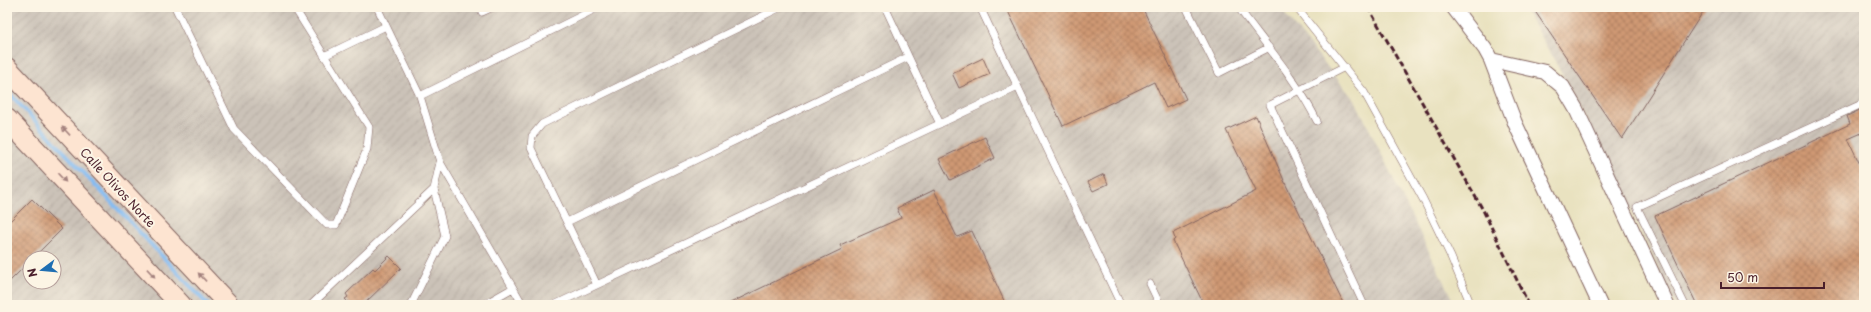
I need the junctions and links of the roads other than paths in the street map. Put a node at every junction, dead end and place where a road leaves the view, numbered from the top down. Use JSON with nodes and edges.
{"nodes":[{"id":1,"x":175,"y":7,"type":"edge"},
{"id":2,"x":294,"y":7,"type":"edge"},
{"id":3,"x":377,"y":7,"type":"edge"},
{"id":4,"x":493,"y":7,"type":"edge"},
{"id":5,"x":599,"y":7,"type":"edge"},
{"id":6,"x":781,"y":7,"type":"edge"},
{"id":7,"x":885,"y":7,"type":"edge"},
{"id":8,"x":980,"y":7,"type":"edge"},
{"id":9,"x":1186,"y":7,"type":"edge"},
{"id":10,"x":1238,"y":7,"type":"edge"},
{"id":11,"x":1296,"y":7,"type":"edge"},
{"id":12,"x":1453,"y":7,"type":"edge"},
{"id":13,"x":482,"y":12,"type":"dead end"},
{"id":14,"x":386,"y":26,"type":"junction"},
{"id":15,"x":1268,"y":48,"type":"junction"},
{"id":16,"x":324,"y":56,"type":"junction"},
{"id":17,"x":908,"y":57,"type":"junction"},
{"id":18,"x":1491,"y":60,"type":"junction"},
{"id":19,"x":1345,"y":67,"type":"junction"},
{"id":20,"x":7,"y":68,"type":"edge"},
{"id":21,"x":1018,"y":87,"type":"junction"},
{"id":22,"x":1299,"y":90,"type":"junction"},
{"id":23,"x":420,"y":96,"type":"junction"},
{"id":24,"x":1864,"y":103,"type":"edge"},
{"id":25,"x":7,"y":119,"type":"edge"},
{"id":26,"x":1317,"y":121,"type":"dead end"},
{"id":27,"x":940,"y":124,"type":"junction"},
{"id":28,"x":440,"y":162,"type":"junction"},
{"id":29,"x":434,"y":189,"type":"junction"},
{"id":30,"x":567,"y":222,"type":"junction"},
{"id":31,"x":1150,"y":284,"type":"dead end"},
{"id":32,"x":596,"y":285,"type":"junction"},
{"id":33,"x":513,"y":288,"type":"junction"},
{"id":34,"x":181,"y":305,"type":"edge"},
{"id":35,"x":229,"y":305,"type":"edge"},
{"id":36,"x":311,"y":305,"type":"edge"},
{"id":37,"x":411,"y":305,"type":"edge"},
{"id":38,"x":483,"y":305,"type":"edge"},
{"id":39,"x":523,"y":305,"type":"edge"},
{"id":40,"x":554,"y":305,"type":"edge"},
{"id":41,"x":1121,"y":305,"type":"edge"},
{"id":42,"x":1160,"y":305,"type":"edge"},
{"id":43,"x":1364,"y":305,"type":"edge"},
{"id":44,"x":1471,"y":305,"type":"edge"},
{"id":45,"x":1600,"y":305,"type":"edge"},
{"id":46,"x":1667,"y":305,"type":"edge"},
{"id":47,"x":1685,"y":305,"type":"edge"}],
"edges":[{"from":1,"to":16,"type":"lane"},
{"from":2,"to":16,"type":"lane"},
{"from":3,"to":14,"type":"lane"},
{"from":4,"to":13,"type":"lane"},
{"from":5,"to":23,"type":"lane"},
{"from":6,"to":30,"type":"lane"},
{"from":7,"to":17,"type":"lane"},
{"from":8,"to":21,"type":"lane"},
{"from":9,"to":15,"type":"lane"},
{"from":10,"to":15,"type":"lane"},
{"from":11,"to":19,"type":"lane"},
{"from":12,"to":18,"type":"street"},
{"from":14,"to":16,"type":"lane"},
{"from":14,"to":23,"type":"lane"},
{"from":15,"to":22,"type":"lane"},
{"from":17,"to":27,"type":"lane"},
{"from":17,"to":30,"type":"lane"},
{"from":18,"to":45,"type":"street"},
{"from":18,"to":46,"type":"street"},
{"from":19,"to":22,"type":"lane"},
{"from":19,"to":44,"type":"lane"},
{"from":35,"to":20,"type":"main road","name":"Calle Olivos Norte","one_way":true},
{"from":21,"to":27,"type":"lane"},
{"from":21,"to":41,"type":"lane"},
{"from":22,"to":26,"type":"lane"},
{"from":22,"to":43,"type":"lane"},
{"from":23,"to":28,"type":"lane"},
{"from":24,"to":47,"type":"lane"},
{"from":25,"to":34,"type":"main road","one_way":true},
{"from":27,"to":32,"type":"lane"},
{"from":28,"to":29,"type":"lane"},
{"from":28,"to":33,"type":"lane"},
{"from":29,"to":36,"type":"lane"},
{"from":29,"to":37,"type":"lane"},
{"from":30,"to":32,"type":"lane"},
{"from":31,"to":42,"type":"lane"},
{"from":32,"to":40,"type":"lane"},
{"from":33,"to":38,"type":"lane"},
{"from":33,"to":39,"type":"lane"}]}
